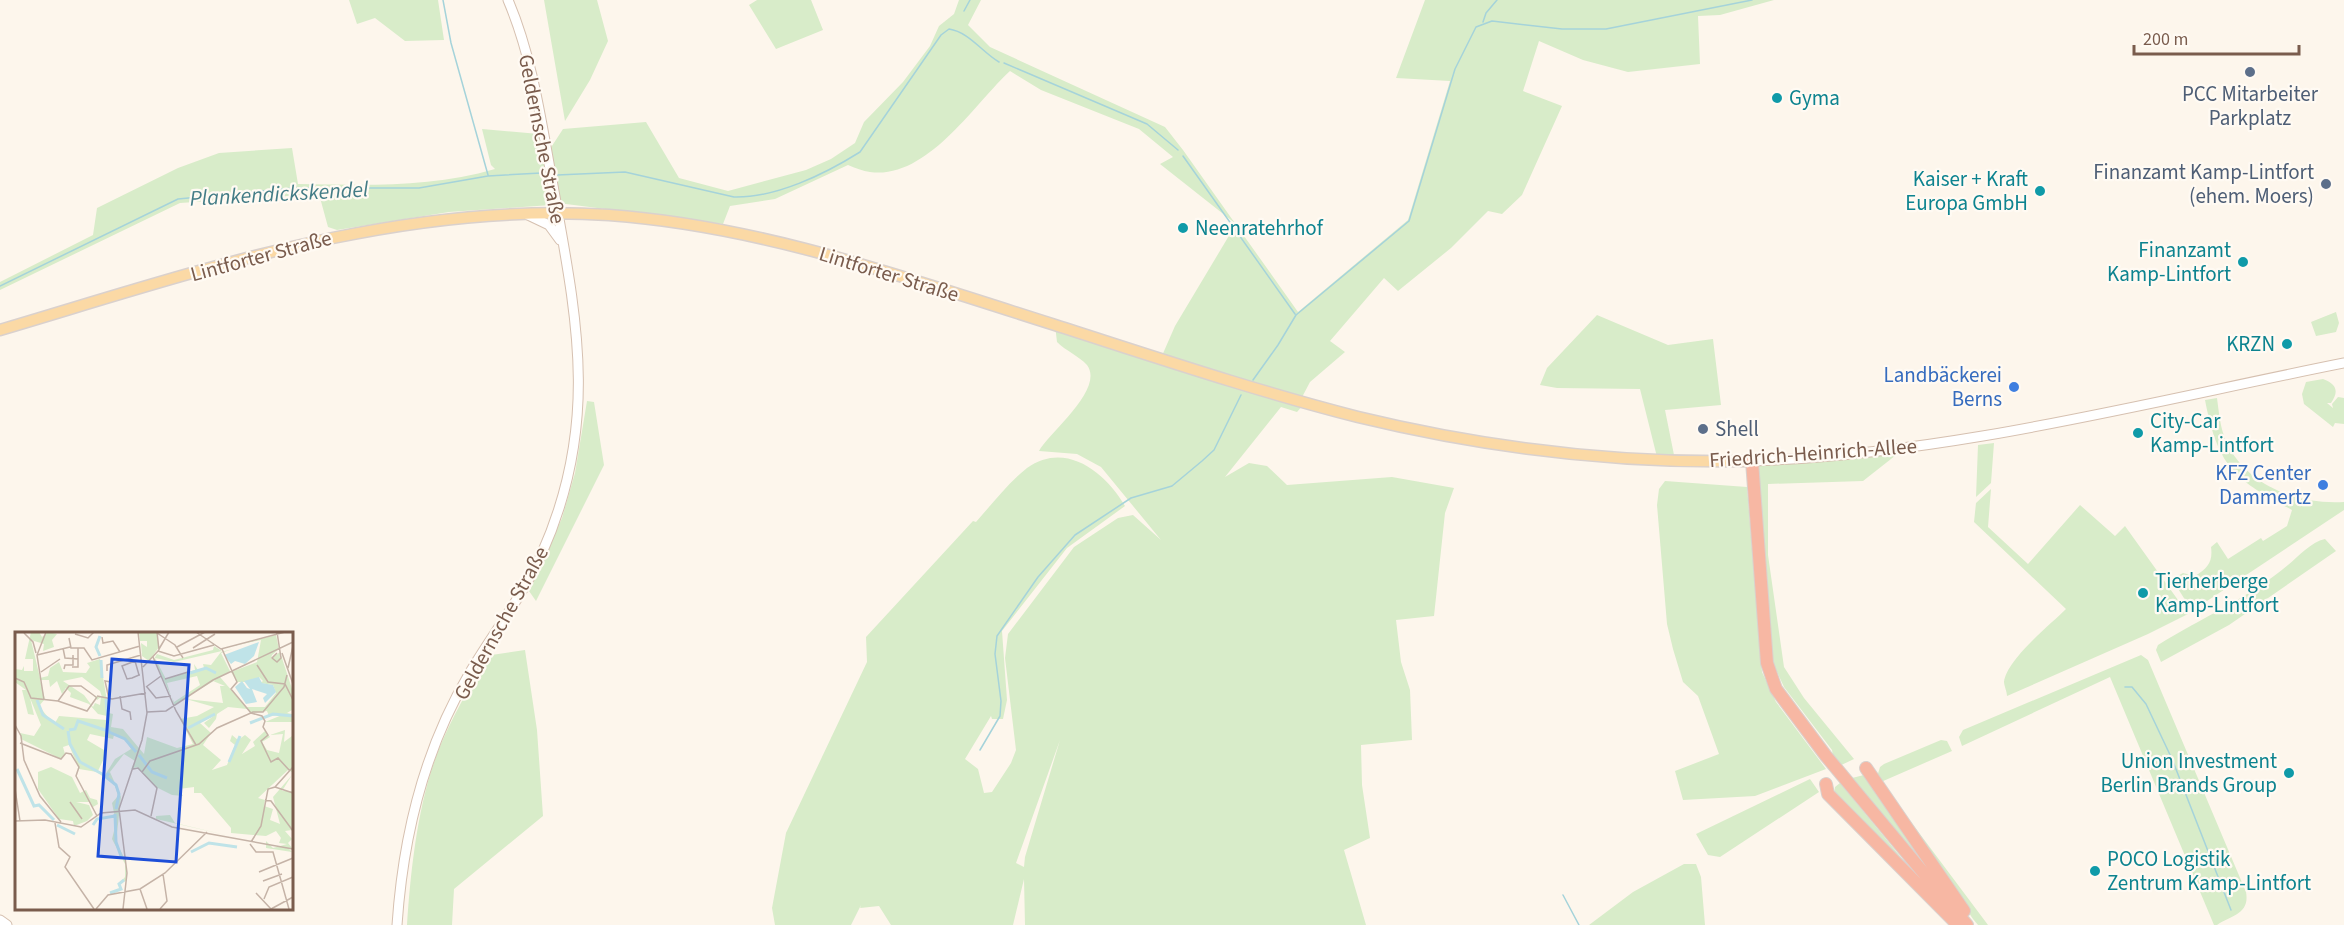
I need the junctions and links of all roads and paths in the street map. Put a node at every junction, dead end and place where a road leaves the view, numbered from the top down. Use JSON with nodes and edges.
{"nodes":[{"id":1,"x":508,"y":0,"type":"edge"},
{"id":2,"x":528,"y":214,"type":"junction"},
{"id":3,"x":558,"y":214,"type":"junction"},
{"id":4,"x":562,"y":244,"type":"junction"},
{"id":5,"x":0,"y":330,"type":"edge"},
{"id":6,"x":2344,"y":363,"type":"edge"},
{"id":7,"x":1243,"y":384,"type":"joint"},
{"id":8,"x":1752,"y":461,"type":"junction"},
{"id":9,"x":1866,"y":768,"type":"dead end"},
{"id":10,"x":1826,"y":784,"type":"dead end"},
{"id":11,"x":0,"y":920,"type":"edge"},
{"id":12,"x":7,"y":925,"type":"edge"},
{"id":13,"x":397,"y":925,"type":"edge"},
{"id":14,"x":1958,"y":925,"type":"edge"},
{"id":15,"x":1967,"y":925,"type":"edge"},
{"id":16,"x":1972,"y":925,"type":"edge"}],
"edges":[{"from":1,"to":3,"type":"main road","name":"Geldernsche Straße"},
{"from":2,"to":3,"type":"main road","name":"Lintforter Straße"},
{"from":2,"to":4,"type":"main road"},
{"from":2,"to":5,"type":"main road","name":"Lintforter Straße"},
{"from":3,"to":4,"type":"main road","name":"Geldernsche Straße"},
{"from":3,"to":7,"type":"main road","name":"Lintforter Straße"},
{"from":4,"to":13,"type":"main road","name":"Geldernsche Straße"},
{"from":6,"to":8,"type":"main road","name":"Friedrich-Heinrich-Allee"},
{"from":7,"to":8,"type":"main road","name":"Friedrich-Heinrich-Allee"},
{"from":8,"to":15,"type":"highway"},
{"from":9,"to":16,"type":"highway"},
{"from":10,"to":14,"type":"highway"},
{"from":11,"to":12,"type":"main road"}]}
